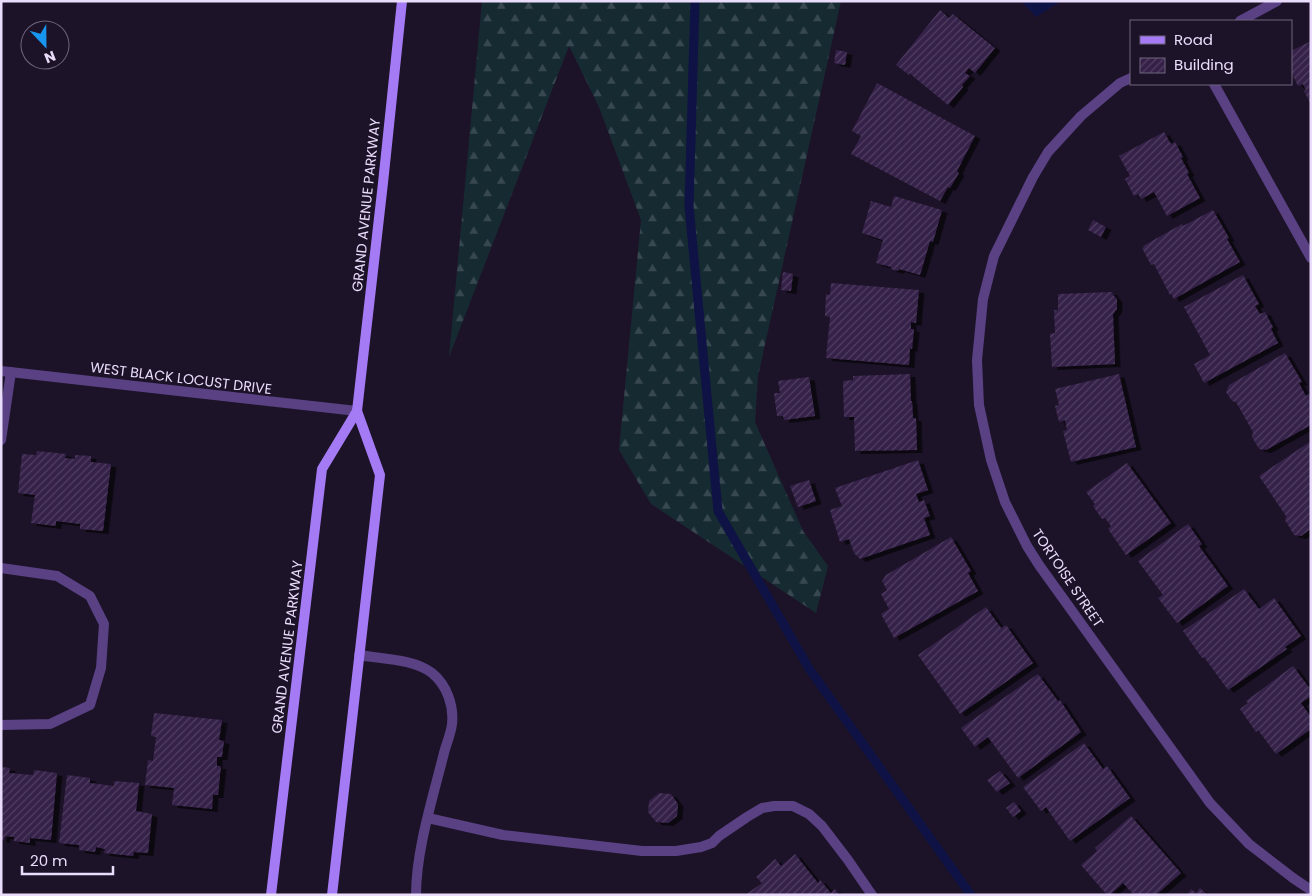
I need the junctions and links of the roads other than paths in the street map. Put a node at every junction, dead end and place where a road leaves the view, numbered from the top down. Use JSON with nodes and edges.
{"nodes":[{"id":1,"x":402,"y":1,"type":"edge"},
{"id":2,"x":1277,"y":1,"type":"edge"},
{"id":3,"x":1242,"y":20,"type":"edge"},
{"id":4,"x":1130,"y":78,"type":"edge"},
{"id":5,"x":1215,"y":85,"type":"edge"},
{"id":6,"x":1311,"y":258,"type":"edge"},
{"id":7,"x":6,"y":371,"type":"edge"},
{"id":8,"x":357,"y":411,"type":"junction"},
{"id":9,"x":1,"y":440,"type":"edge"},
{"id":10,"x":1,"y":568,"type":"edge"},
{"id":11,"x":359,"y":656,"type":"junction"},
{"id":12,"x":1,"y":725,"type":"edge"},
{"id":13,"x":428,"y":818,"type":"junction"},
{"id":14,"x":1311,"y":890,"type":"edge"},
{"id":15,"x":271,"y":895,"type":"edge"},
{"id":16,"x":332,"y":895,"type":"edge"},
{"id":17,"x":416,"y":895,"type":"edge"},
{"id":18,"x":872,"y":895,"type":"edge"}],
"edges":[{"from":1,"to":8,"type":"main road","name":"GRAND AVENUE PARKWAY"},
{"from":2,"to":3,"type":"street"},
{"from":4,"to":14,"type":"street","name":"TORTOISE STREET"},
{"from":5,"to":6,"type":"street"},
{"from":7,"to":8,"type":"street","name":"WEST BLACK LOCUST DRIVE"},
{"from":7,"to":9,"type":"street"},
{"from":8,"to":11,"type":"main road","name":"GRAND AVENUE PARKWAY"},
{"from":8,"to":15,"type":"main road","name":"GRAND AVENUE PARKWAY"},
{"from":10,"to":12,"type":"street"},
{"from":11,"to":13,"type":"street"},
{"from":11,"to":16,"type":"main road","name":"GRAND AVENUE PARKWAY"},
{"from":13,"to":17,"type":"street"},
{"from":13,"to":18,"type":"street"}]}
